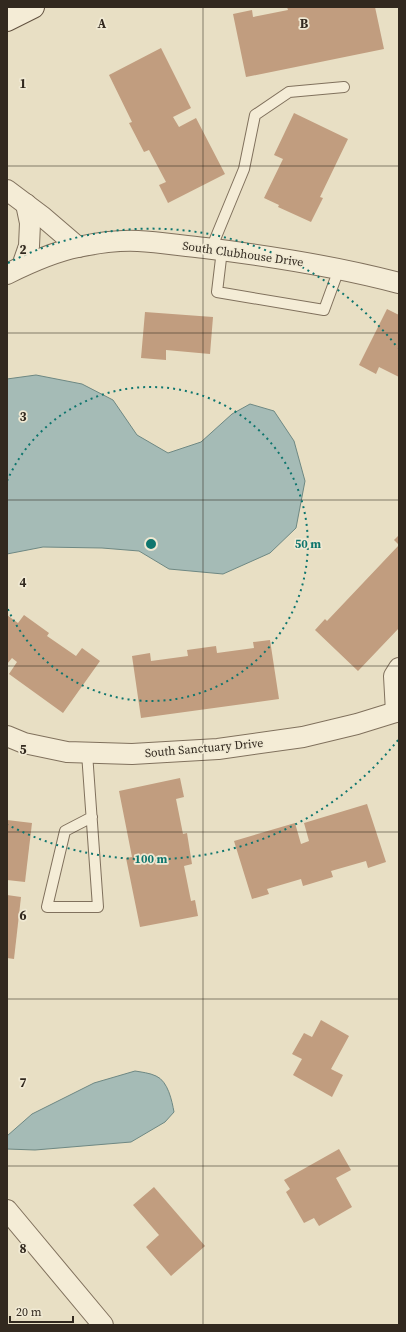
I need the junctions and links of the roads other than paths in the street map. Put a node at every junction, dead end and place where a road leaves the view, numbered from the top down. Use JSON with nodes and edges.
{"nodes":[{"id":1,"x":33,"y":7,"type":"edge"},
{"id":2,"x":7,"y":20,"type":"edge"},
{"id":3,"x":344,"y":87,"type":"dead end"},
{"id":4,"x":7,"y":190,"type":"edge"},
{"id":5,"x":26,"y":204,"type":"junction"},
{"id":6,"x":78,"y":247,"type":"junction"},
{"id":7,"x":217,"y":249,"type":"junction"},
{"id":8,"x":339,"y":269,"type":"junction"},
{"id":9,"x":15,"y":270,"type":"edge"},
{"id":10,"x":398,"y":279,"type":"edge"},
{"id":11,"x":399,"y":668,"type":"edge"},
{"id":12,"x":398,"y":711,"type":"edge"},
{"id":13,"x":7,"y":736,"type":"edge"},
{"id":14,"x":87,"y":753,"type":"junction"},
{"id":15,"x":92,"y":817,"type":"junction"},
{"id":16,"x":7,"y":1210,"type":"edge"},
{"id":17,"x":103,"y":1325,"type":"edge"}],
"edges":[{"from":1,"to":2,"type":"main road"},
{"from":3,"to":7,"type":"lane"},
{"from":4,"to":5,"type":"street"},
{"from":5,"to":6,"type":"street"},
{"from":5,"to":9,"type":"street","name":"South Clubhouse Drive"},
{"from":6,"to":7,"type":"street","name":"South Clubhouse Drive"},
{"from":6,"to":9,"type":"street","name":"South Clubhouse Drive"},
{"from":7,"to":8,"type":"street","name":"South Clubhouse Drive"},
{"from":7,"to":8,"type":"lane"},
{"from":8,"to":10,"type":"street","name":"South Clubhouse Drive"},
{"from":11,"to":12,"type":"street"},
{"from":12,"to":14,"type":"street","name":"South Sanctuary Drive"},
{"from":13,"to":14,"type":"street","name":"South Sanctuary Drive"},
{"from":14,"to":15,"type":"lane"},
{"from":15,"to":15,"type":"lane"},
{"from":16,"to":17,"type":"street"}]}
